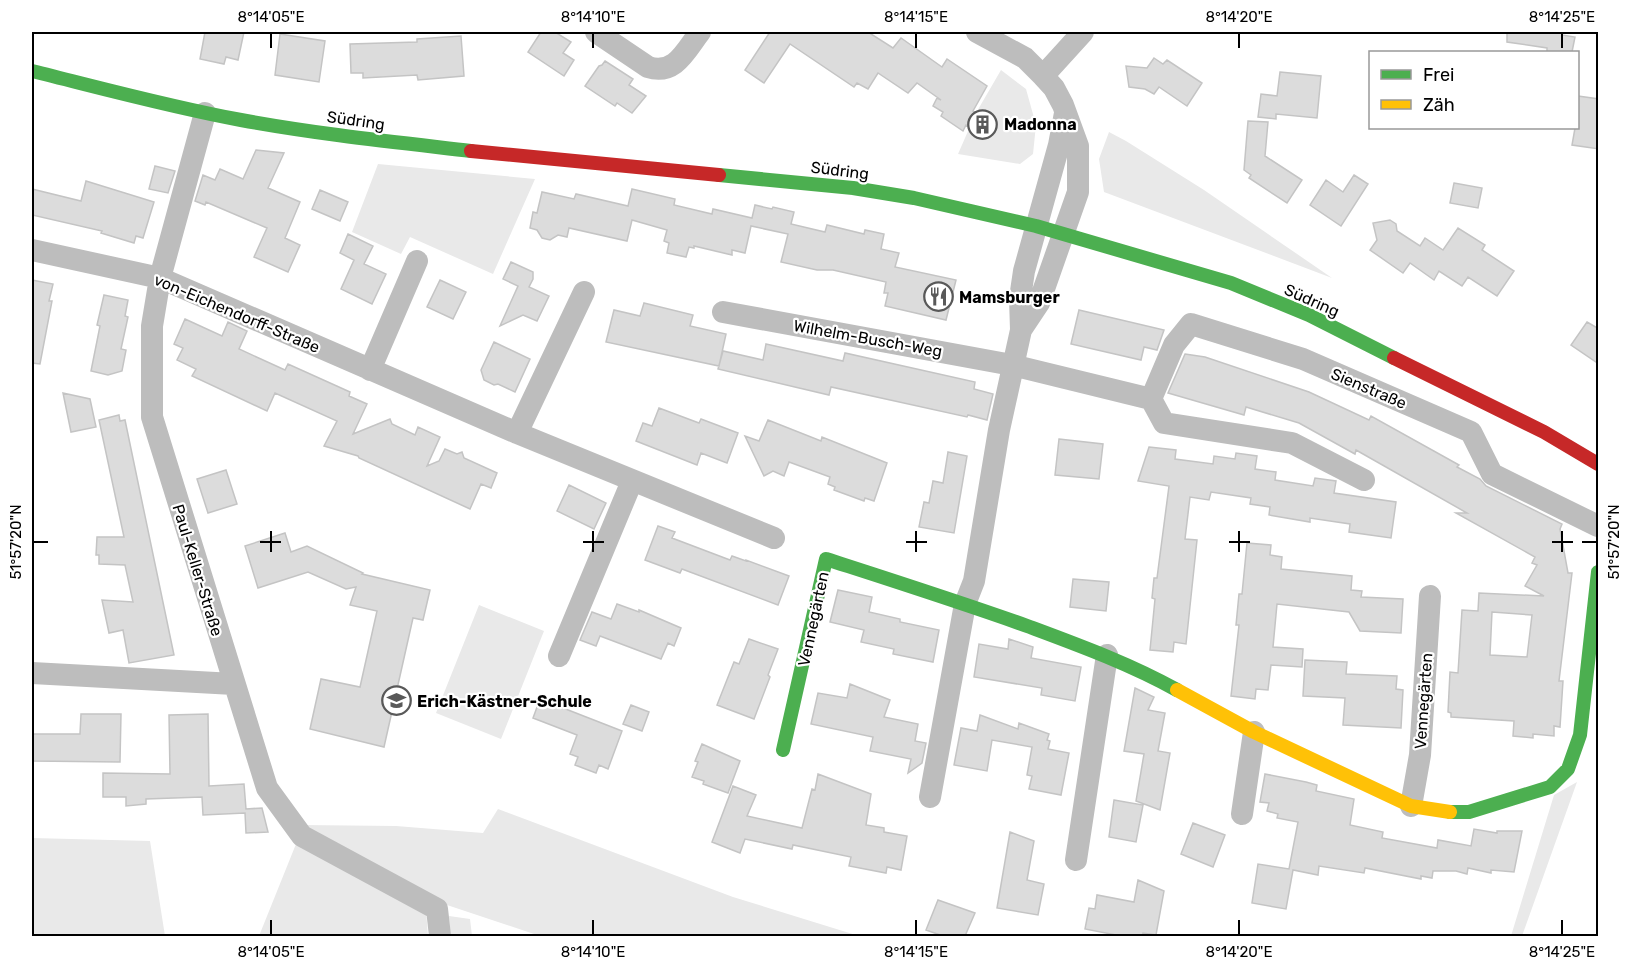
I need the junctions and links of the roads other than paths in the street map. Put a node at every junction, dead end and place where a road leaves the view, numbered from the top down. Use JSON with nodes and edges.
{"nodes":[{"id":1,"x":596,"y":32,"type":"edge"},
{"id":2,"x":700,"y":32,"type":"edge"},
{"id":3,"x":977,"y":32,"type":"edge"},
{"id":4,"x":1083,"y":32,"type":"edge"},
{"id":5,"x":32,"y":71,"type":"edge"},
{"id":6,"x":1043,"y":76,"type":"junction"},
{"id":7,"x":205,"y":113,"type":"junction"},
{"id":8,"x":1065,"y":113,"type":"junction"},
{"id":9,"x":1036,"y":226,"type":"junction"},
{"id":10,"x":1065,"y":234,"type":"junction"},
{"id":11,"x":32,"y":250,"type":"edge"},
{"id":12,"x":417,"y":261,"type":"dead end"},
{"id":13,"x":160,"y":278,"type":"junction"},
{"id":14,"x":584,"y":292,"type":"dead end"},
{"id":15,"x":723,"y":312,"type":"dead end"},
{"id":16,"x":1021,"y":330,"type":"junction"},
{"id":17,"x":1012,"y":365,"type":"junction"},
{"id":18,"x":370,"y":370,"type":"junction"},
{"id":19,"x":1151,"y":399,"type":"junction"},
{"id":20,"x":517,"y":434,"type":"junction"},
{"id":21,"x":1599,"y":464,"type":"edge"},
{"id":22,"x":1364,"y":480,"type":"dead end"},
{"id":23,"x":632,"y":481,"type":"junction"},
{"id":24,"x":1599,"y":526,"type":"edge"},
{"id":25,"x":774,"y":538,"type":"dead end"},
{"id":26,"x":1599,"y":572,"type":"edge"},
{"id":27,"x":1430,"y":596,"type":"dead end"},
{"id":28,"x":965,"y":604,"type":"junction"},
{"id":29,"x":560,"y":656,"type":"dead end"},
{"id":30,"x":1107,"y":656,"type":"junction"},
{"id":31,"x":32,"y":673,"type":"edge"},
{"id":32,"x":234,"y":684,"type":"junction"},
{"id":33,"x":1254,"y":732,"type":"junction"},
{"id":34,"x":783,"y":750,"type":"dead end"},
{"id":35,"x":930,"y":797,"type":"dead end"},
{"id":36,"x":1412,"y":806,"type":"junction"},
{"id":37,"x":1242,"y":814,"type":"dead end"},
{"id":38,"x":1076,"y":860,"type":"dead end"},
{"id":39,"x":440,"y":936,"type":"edge"}],
"edges":[{"from":1,"to":2,"type":"street"},
{"from":3,"to":6,"type":"street"},
{"from":4,"to":6,"type":"street"},
{"from":5,"to":7,"type":"main road","name":"Südring"},
{"from":6,"to":8,"type":"street"},
{"from":7,"to":9,"type":"main road","name":"Südring"},
{"from":7,"to":13,"type":"street","name":"Paul-Keller-Straße"},
{"from":8,"to":9,"type":"street"},
{"from":8,"to":10,"type":"street"},
{"from":9,"to":10,"type":"main road","name":"Südring"},
{"from":9,"to":16,"type":"street"},
{"from":10,"to":16,"type":"street"},
{"from":10,"to":21,"type":"main road","name":"Südring"},
{"from":11,"to":13,"type":"street","name":"von-Eichendorff-Straße"},
{"from":12,"to":18,"type":"street"},
{"from":13,"to":18,"type":"street","name":"von-Eichendorff-Straße"},
{"from":13,"to":32,"type":"street","name":"Paul-Keller-Straße"},
{"from":14,"to":20,"type":"street"},
{"from":15,"to":17,"type":"street","name":"Wilhelm-Busch-Weg"},
{"from":16,"to":17,"type":"street"},
{"from":17,"to":19,"type":"street"},
{"from":17,"to":28,"type":"street"},
{"from":18,"to":20,"type":"street","name":"von-Eichendorff-Straße"},
{"from":19,"to":22,"type":"street"},
{"from":19,"to":24,"type":"street","name":"Sienstraße"},
{"from":20,"to":23,"type":"street","name":"von-Eichendorff-Straße"},
{"from":23,"to":25,"type":"street","name":"von-Eichendorff-Straße"},
{"from":23,"to":29,"type":"street"},
{"from":26,"to":36,"type":"main road","name":"Vennegärten"},
{"from":27,"to":36,"type":"street","name":"Vennegärten"},
{"from":28,"to":30,"type":"main road","name":"Vennegärten"},
{"from":28,"to":34,"type":"main road","name":"Vennegärten"},
{"from":28,"to":35,"type":"street"},
{"from":30,"to":33,"type":"main road","name":"Vennegärten"},
{"from":30,"to":38,"type":"street"},
{"from":31,"to":32,"type":"street"},
{"from":32,"to":39,"type":"street","name":"Paul-Keller-Straße"},
{"from":33,"to":36,"type":"main road","name":"Vennegärten"},
{"from":33,"to":37,"type":"street"}]}
